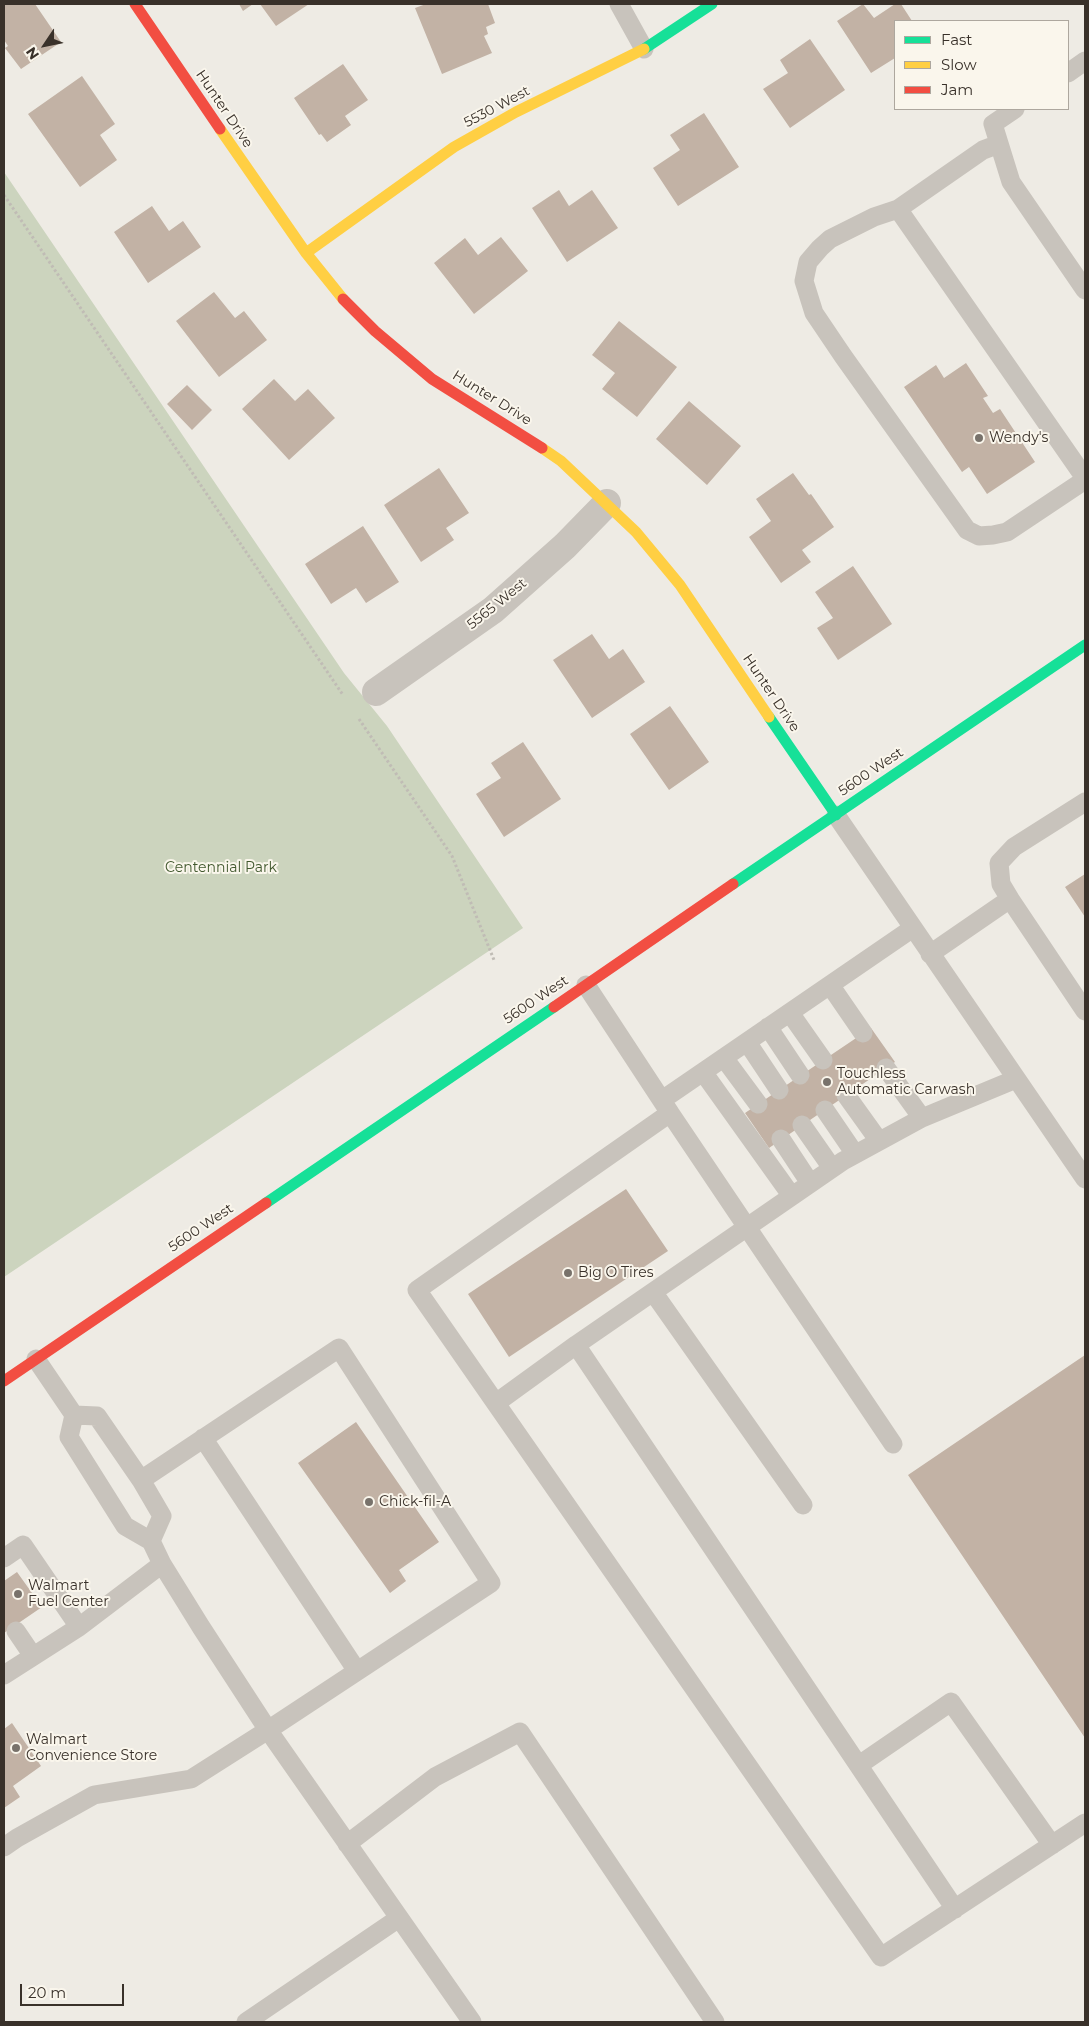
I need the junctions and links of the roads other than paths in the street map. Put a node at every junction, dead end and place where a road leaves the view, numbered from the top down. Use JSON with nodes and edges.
{"nodes":[{"id":1,"x":135,"y":4,"type":"edge"},
{"id":2,"x":619,"y":4,"type":"edge"},
{"id":3,"x":712,"y":4,"type":"edge"},
{"id":4,"x":644,"y":49,"type":"junction"},
{"id":5,"x":1085,"y":61,"type":"edge"},
{"id":6,"x":1069,"y":72,"type":"edge"},
{"id":7,"x":1013,"y":110,"type":"edge"},
{"id":8,"x":999,"y":144,"type":"junction"},
{"id":9,"x":898,"y":209,"type":"junction"},
{"id":10,"x":306,"y":253,"type":"junction"},
{"id":11,"x":1085,"y":290,"type":"edge"},
{"id":12,"x":1085,"y":479,"type":"edge"},
{"id":13,"x":607,"y":503,"type":"junction"},
{"id":14,"x":1085,"y":645,"type":"edge"},
{"id":15,"x":376,"y":692,"type":"dead end"},
{"id":16,"x":1085,"y":802,"type":"edge"},
{"id":17,"x":836,"y":814,"type":"junction"},
{"id":18,"x":1010,"y":899,"type":"junction"},
{"id":19,"x":913,"y":928,"type":"junction"},
{"id":20,"x":930,"y":954,"type":"junction"},
{"id":21,"x":586,"y":985,"type":"junction"},
{"id":22,"x":830,"y":985,"type":"junction"},
{"id":23,"x":1085,"y":1011,"type":"edge"},
{"id":24,"x":790,"y":1013,"type":"junction"},
{"id":25,"x":768,"y":1027,"type":"junction"},
{"id":26,"x":862,"y":1033,"type":"dead end"},
{"id":27,"x":747,"y":1042,"type":"junction"},
{"id":28,"x":724,"y":1058,"type":"junction"},
{"id":29,"x":823,"y":1060,"type":"dead end"},
{"id":30,"x":886,"y":1068,"type":"dead end"},
{"id":31,"x":704,"y":1072,"type":"junction"},
{"id":32,"x":800,"y":1075,"type":"dead end"},
{"id":33,"x":1016,"y":1079,"type":"junction"},
{"id":34,"x":779,"y":1090,"type":"dead end"},
{"id":35,"x":846,"y":1095,"type":"dead end"},
{"id":36,"x":758,"y":1104,"type":"dead end"},
{"id":37,"x":666,"y":1107,"type":"junction"},
{"id":38,"x":825,"y":1110,"type":"dead end"},
{"id":39,"x":922,"y":1118,"type":"junction"},
{"id":40,"x":802,"y":1125,"type":"dead end"},
{"id":41,"x":781,"y":1139,"type":"dead end"},
{"id":42,"x":879,"y":1141,"type":"junction"},
{"id":43,"x":855,"y":1154,"type":"junction"},
{"id":44,"x":832,"y":1168,"type":"junction"},
{"id":45,"x":1085,"y":1178,"type":"edge"},
{"id":46,"x":810,"y":1182,"type":"junction"},
{"id":47,"x":790,"y":1195,"type":"junction"},
{"id":48,"x":747,"y":1227,"type":"junction"},
{"id":49,"x":654,"y":1292,"type":"junction"},
{"id":50,"x":576,"y":1345,"type":"junction"},
{"id":51,"x":36,"y":1359,"type":"junction"},
{"id":52,"x":4,"y":1381,"type":"edge"},
{"id":53,"x":496,"y":1403,"type":"junction"},
{"id":54,"x":74,"y":1415,"type":"junction"},
{"id":55,"x":203,"y":1438,"type":"junction"},
{"id":56,"x":893,"y":1444,"type":"dead end"},
{"id":57,"x":141,"y":1480,"type":"junction"},
{"id":58,"x":802,"y":1505,"type":"dead end"},
{"id":59,"x":151,"y":1540,"type":"junction"},
{"id":60,"x":4,"y":1558,"type":"edge"},
{"id":61,"x":162,"y":1564,"type":"junction"},
{"id":62,"x":79,"y":1627,"type":"junction"},
{"id":63,"x":16,"y":1631,"type":"dead end"},
{"id":64,"x":33,"y":1656,"type":"junction"},
{"id":65,"x":357,"y":1671,"type":"junction"},
{"id":66,"x":4,"y":1675,"type":"edge"},
{"id":67,"x":268,"y":1730,"type":"junction"},
{"id":68,"x":859,"y":1765,"type":"junction"},
{"id":69,"x":1085,"y":1823,"type":"edge"},
{"id":70,"x":347,"y":1844,"type":"junction"},
{"id":71,"x":1052,"y":1845,"type":"junction"},
{"id":72,"x":4,"y":1847,"type":"edge"},
{"id":73,"x":955,"y":1909,"type":"junction"},
{"id":74,"x":399,"y":1918,"type":"junction"},
{"id":75,"x":246,"y":2022,"type":"edge"},
{"id":76,"x":472,"y":2022,"type":"edge"},
{"id":77,"x":715,"y":2022,"type":"edge"}],
"edges":[{"from":1,"to":10,"type":"street","name":"Hunter Drive"},
{"from":2,"to":4,"type":"lane"},
{"from":3,"to":4,"type":"street","name":"5530 West"},
{"from":4,"to":10,"type":"street","name":"5530 West"},
{"from":5,"to":6,"type":"lane"},
{"from":7,"to":8,"type":"lane"},
{"from":8,"to":9,"type":"lane"},
{"from":8,"to":11,"type":"lane"},
{"from":9,"to":12,"type":"lane"},
{"from":9,"to":12,"type":"lane"},
{"from":10,"to":13,"type":"street","name":"Hunter Drive"},
{"from":13,"to":15,"type":"street","name":"5565 West"},
{"from":13,"to":17,"type":"street","name":"Hunter Drive"},
{"from":14,"to":17,"type":"street","name":"5600 West"},
{"from":16,"to":18,"type":"lane"},
{"from":17,"to":19,"type":"lane"},
{"from":17,"to":21,"type":"street","name":"5600 West"},
{"from":18,"to":20,"type":"lane"},
{"from":18,"to":23,"type":"lane"},
{"from":19,"to":20,"type":"lane"},
{"from":19,"to":22,"type":"lane"},
{"from":20,"to":33,"type":"lane"},
{"from":21,"to":37,"type":"lane"},
{"from":21,"to":51,"type":"street","name":"5600 West"},
{"from":22,"to":24,"type":"lane"},
{"from":22,"to":26,"type":"lane"},
{"from":24,"to":25,"type":"lane"},
{"from":24,"to":29,"type":"lane"},
{"from":25,"to":27,"type":"lane"},
{"from":25,"to":32,"type":"lane"},
{"from":27,"to":28,"type":"lane"},
{"from":27,"to":34,"type":"lane"},
{"from":28,"to":31,"type":"lane"},
{"from":28,"to":36,"type":"lane"},
{"from":30,"to":39,"type":"lane"},
{"from":31,"to":37,"type":"lane"},
{"from":31,"to":47,"type":"lane"},
{"from":33,"to":39,"type":"lane"},
{"from":33,"to":45,"type":"lane"},
{"from":35,"to":42,"type":"lane"},
{"from":37,"to":48,"type":"lane"},
{"from":37,"to":53,"type":"lane"},
{"from":38,"to":43,"type":"lane"},
{"from":39,"to":42,"type":"lane"},
{"from":40,"to":44,"type":"lane"},
{"from":41,"to":46,"type":"lane"},
{"from":42,"to":43,"type":"lane"},
{"from":43,"to":44,"type":"lane"},
{"from":44,"to":46,"type":"lane"},
{"from":46,"to":47,"type":"lane"},
{"from":47,"to":48,"type":"lane"},
{"from":48,"to":49,"type":"lane"},
{"from":48,"to":56,"type":"lane"},
{"from":49,"to":50,"type":"lane"},
{"from":49,"to":58,"type":"lane"},
{"from":50,"to":53,"type":"lane"},
{"from":50,"to":68,"type":"lane"},
{"from":51,"to":52,"type":"street","name":"5600 West"},
{"from":51,"to":54,"type":"lane"},
{"from":53,"to":73,"type":"lane"},
{"from":54,"to":57,"type":"lane"},
{"from":54,"to":59,"type":"lane"},
{"from":55,"to":57,"type":"lane"},
{"from":55,"to":65,"type":"lane"},
{"from":55,"to":65,"type":"lane"},
{"from":57,"to":59,"type":"lane"},
{"from":59,"to":61,"type":"lane"},
{"from":60,"to":62,"type":"lane"},
{"from":61,"to":62,"type":"lane"},
{"from":61,"to":67,"type":"lane"},
{"from":62,"to":64,"type":"lane"},
{"from":63,"to":64,"type":"lane"},
{"from":64,"to":66,"type":"lane"},
{"from":65,"to":67,"type":"lane"},
{"from":67,"to":70,"type":"lane"},
{"from":67,"to":72,"type":"lane"},
{"from":68,"to":71,"type":"lane"},
{"from":68,"to":73,"type":"lane"},
{"from":69,"to":71,"type":"lane"},
{"from":70,"to":74,"type":"lane"},
{"from":70,"to":77,"type":"lane"},
{"from":71,"to":73,"type":"lane"},
{"from":74,"to":75,"type":"lane"},
{"from":74,"to":76,"type":"lane"}]}
